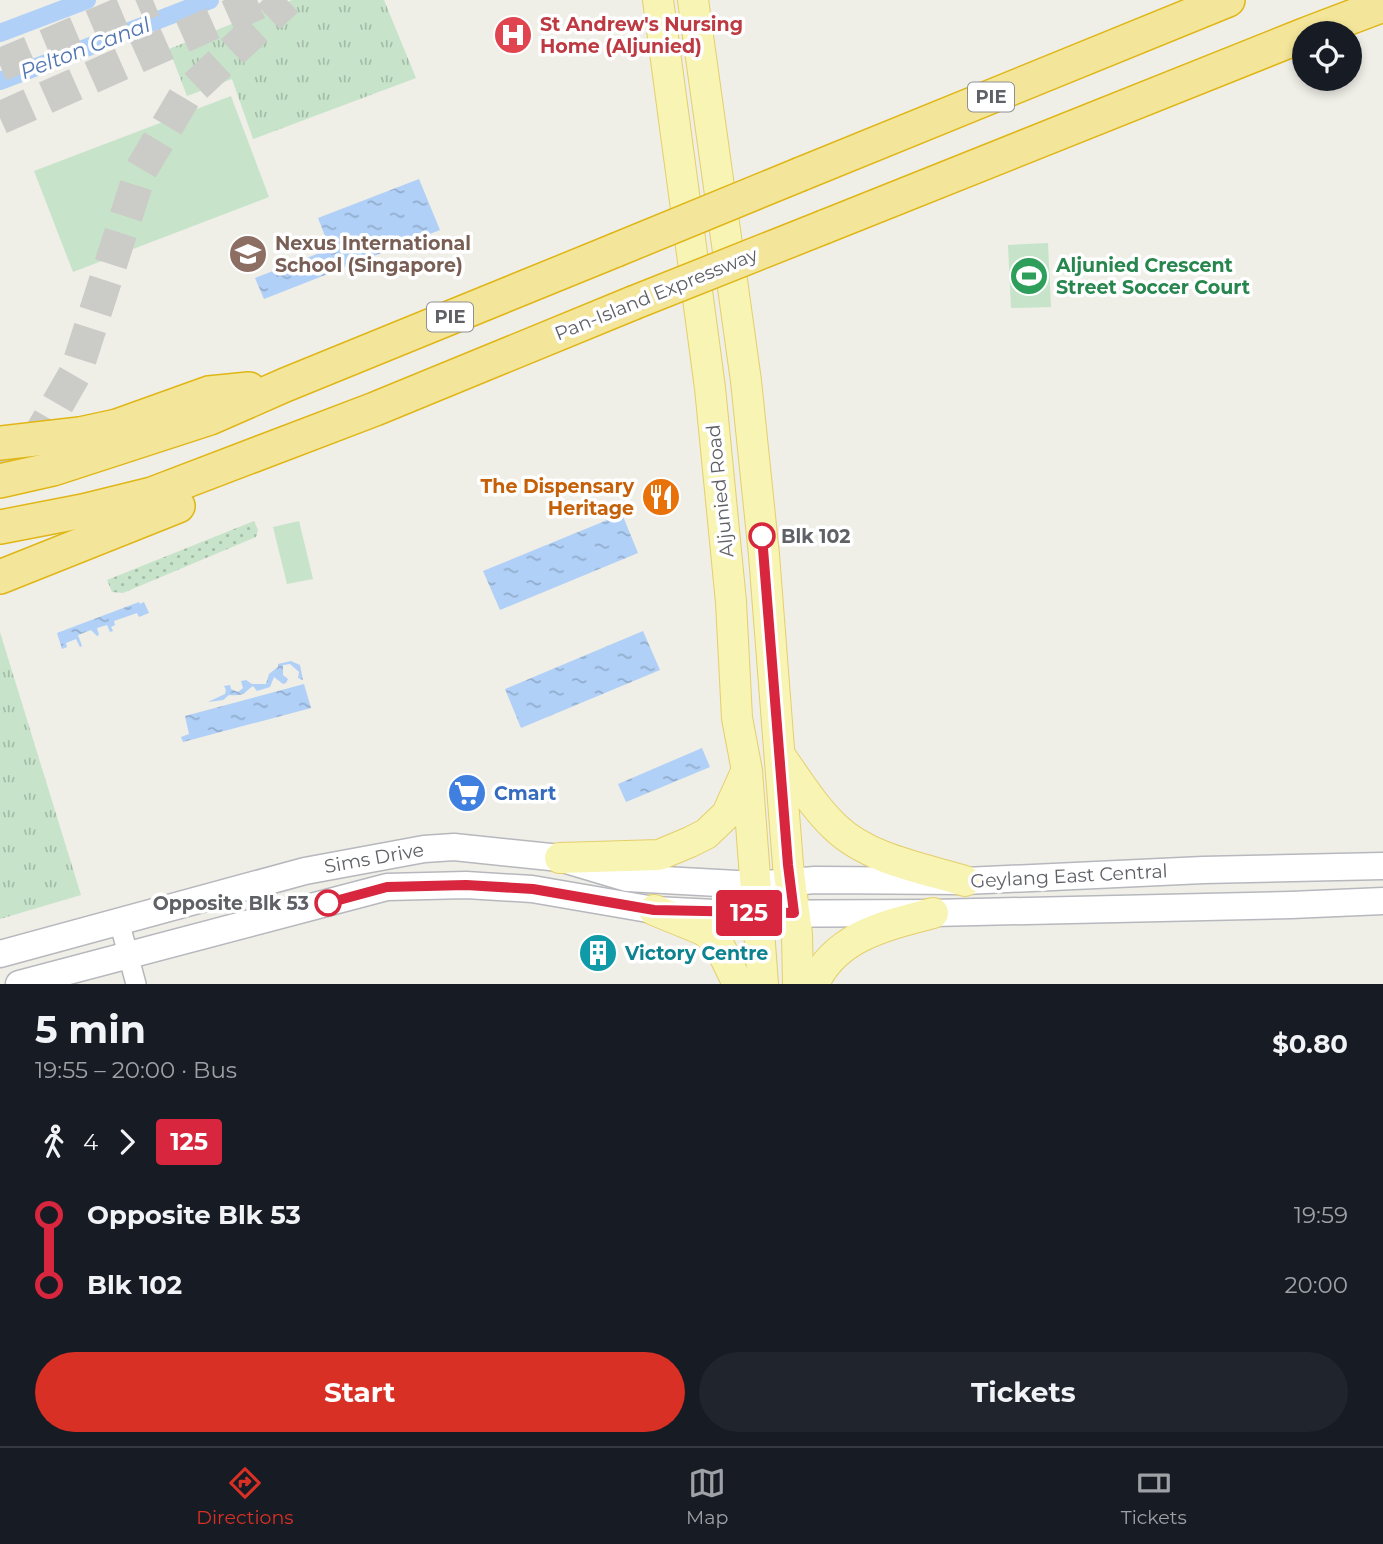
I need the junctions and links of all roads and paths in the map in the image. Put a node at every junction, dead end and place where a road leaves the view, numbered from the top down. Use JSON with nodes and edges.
{"nodes":[{"id":1,"x":658,"y":0,"type":"edge"},
{"id":2,"x":693,"y":0,"type":"edge"},
{"id":3,"x":1228,"y":0,"type":"edge"},
{"id":4,"x":1383,"y":5,"type":"edge"},
{"id":5,"x":1341,"y":21,"type":"edge"},
{"id":6,"x":1292,"y":40,"type":"edge"},
{"id":7,"x":195,"y":411,"type":"junction"},
{"id":8,"x":0,"y":443,"type":"edge"},
{"id":9,"x":218,"y":471,"type":"junction"},
{"id":10,"x":0,"y":481,"type":"edge"},
{"id":11,"x":0,"y":527,"type":"edge"},
{"id":12,"x":0,"y":577,"type":"edge"},
{"id":13,"x":781,"y":757,"type":"junction"},
{"id":14,"x":747,"y":771,"type":"junction"},
{"id":15,"x":560,"y":859,"type":"junction"},
{"id":16,"x":1383,"y":866,"type":"edge"},
{"id":17,"x":965,"y":881,"type":"junction"},
{"id":18,"x":791,"y":883,"type":"junction"},
{"id":19,"x":756,"y":899,"type":"junction"},
{"id":20,"x":1383,"y":901,"type":"edge"},
{"id":21,"x":654,"y":910,"type":"junction"},
{"id":22,"x":794,"y":913,"type":"junction"},
{"id":23,"x":933,"y":913,"type":"junction"},
{"id":24,"x":120,"y":921,"type":"junction"},
{"id":25,"x":0,"y":954,"type":"edge"},
{"id":26,"x":128,"y":955,"type":"junction"},
{"id":27,"x":19,"y":984,"type":"edge"},
{"id":28,"x":136,"y":984,"type":"edge"},
{"id":29,"x":738,"y":984,"type":"edge"},
{"id":30,"x":763,"y":984,"type":"edge"},
{"id":31,"x":798,"y":984,"type":"edge"},
{"id":32,"x":814,"y":984,"type":"edge"}],
"edges":[{"from":1,"to":14,"type":"main road","name":"Aljunied Road"},
{"from":2,"to":13,"type":"main road","name":"Aljunied Road"},
{"from":3,"to":7,"type":"highway","number":"PIE","bridge":true},
{"from":4,"to":5,"type":"highway"},
{"from":6,"to":9,"type":"highway","name":"Pan-Island Expressway","bridge":true},
{"from":7,"to":8,"type":"highway"},
{"from":7,"to":10,"type":"highway"},
{"from":9,"to":11,"type":"highway","name":"Pan-Island Expressway"},
{"from":9,"to":12,"type":"highway"},
{"from":13,"to":17,"type":"main road"},
{"from":13,"to":18,"type":"main road","name":"Aljunied Road"},
{"from":14,"to":15,"type":"main road"},
{"from":14,"to":19,"type":"main road","name":"Aljunied Road"},
{"from":15,"to":19,"type":"street","name":"Sims Drive"},
{"from":15,"to":24,"type":"street","name":"Sims Drive"},
{"from":16,"to":17,"type":"street","name":"Geylang East Central"},
{"from":17,"to":18,"type":"street","name":"Geylang East Central"},
{"from":18,"to":19,"type":"street","name":"Geylang East Central"},
{"from":18,"to":22,"type":"main road","name":"Aljunied Road"},
{"from":19,"to":21,"type":"street","name":"Sims Drive"},
{"from":19,"to":22,"type":"street","name":"Geylang East Central"},
{"from":19,"to":30,"type":"main road","name":"Aljunied Road"},
{"from":20,"to":23,"type":"street","name":"Geylang East Central"},
{"from":21,"to":26,"type":"street","name":"Sims Drive"},
{"from":21,"to":29,"type":"main road"},
{"from":22,"to":23,"type":"street","name":"Geylang East Central"},
{"from":22,"to":31,"type":"main road","name":"Aljunied Road"},
{"from":23,"to":32,"type":"main road"},
{"from":24,"to":25,"type":"street","name":"Sims Drive"},
{"from":24,"to":26,"type":"street"},
{"from":26,"to":27,"type":"street","name":"Sims Drive"},
{"from":26,"to":28,"type":"street"}]}
